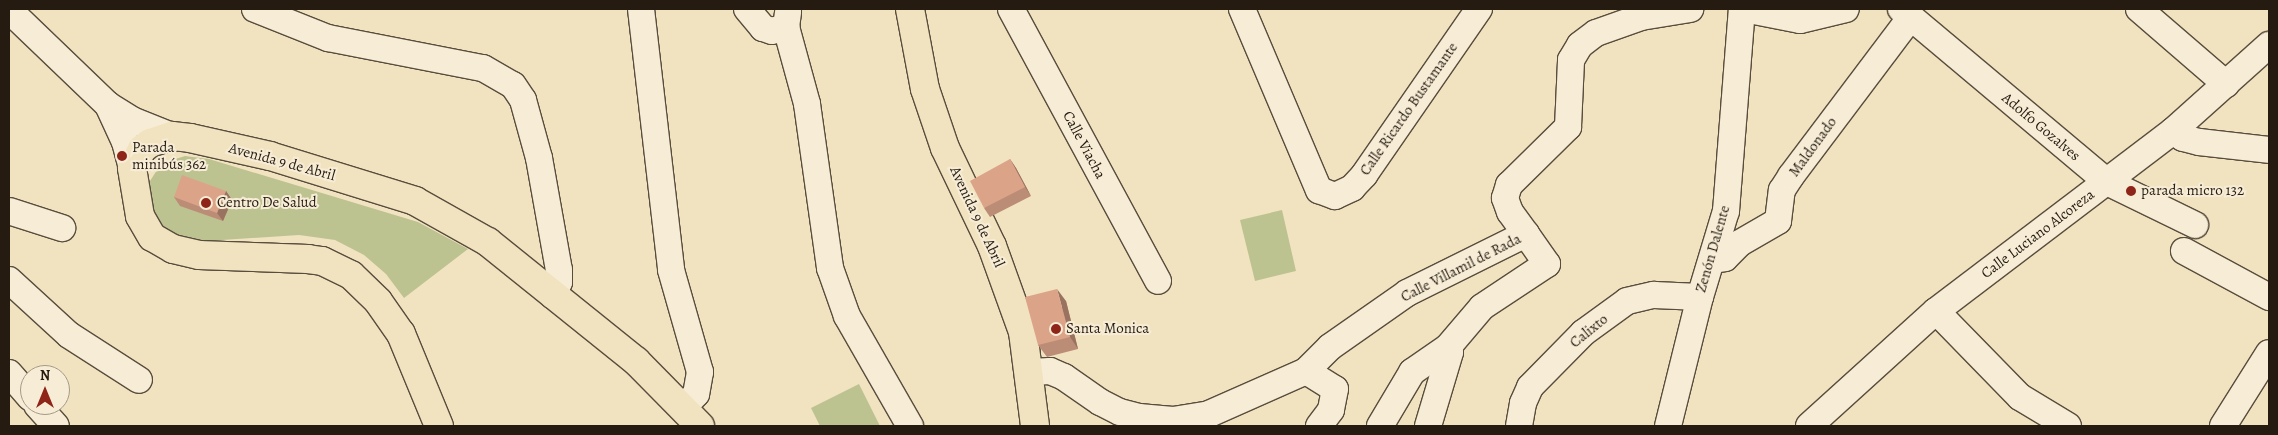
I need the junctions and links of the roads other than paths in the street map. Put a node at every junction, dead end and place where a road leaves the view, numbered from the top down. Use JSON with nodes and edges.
{"nodes":[{"id":1,"x":255,"y":9,"type":"edge"},
{"id":2,"x":641,"y":9,"type":"edge"},
{"id":3,"x":747,"y":9,"type":"edge"},
{"id":4,"x":910,"y":9,"type":"edge"},
{"id":5,"x":1010,"y":9,"type":"edge"},
{"id":6,"x":1242,"y":9,"type":"edge"},
{"id":7,"x":1480,"y":9,"type":"edge"},
{"id":8,"x":1690,"y":9,"type":"edge"},
{"id":9,"x":1743,"y":9,"type":"edge"},
{"id":10,"x":1846,"y":9,"type":"edge"},
{"id":11,"x":2139,"y":9,"type":"edge"},
{"id":12,"x":9,"y":10,"type":"edge"},
{"id":13,"x":1905,"y":13,"type":"edge"},
{"id":14,"x":787,"y":18,"type":"edge"},
{"id":15,"x":2269,"y":45,"type":"edge"},
{"id":16,"x":2226,"y":84,"type":"junction"},
{"id":17,"x":108,"y":105,"type":"junction"},
{"id":18,"x":2173,"y":131,"type":"junction"},
{"id":19,"x":172,"y":136,"type":"junction"},
{"id":20,"x":2269,"y":150,"type":"edge"},
{"id":21,"x":132,"y":168,"type":"junction"},
{"id":22,"x":2107,"y":182,"type":"junction"},
{"id":23,"x":9,"y":211,"type":"edge"},
{"id":24,"x":2195,"y":225,"type":"dead end"},
{"id":25,"x":62,"y":228,"type":"dead end"},
{"id":26,"x":1526,"y":234,"type":"junction"},
{"id":27,"x":2184,"y":251,"type":"dead end"},
{"id":28,"x":1713,"y":260,"type":"junction"},
{"id":29,"x":9,"y":280,"type":"edge"},
{"id":30,"x":1158,"y":281,"type":"dead end"},
{"id":31,"x":553,"y":296,"type":"junction"},
{"id":32,"x":1700,"y":297,"type":"junction"},
{"id":33,"x":2269,"y":298,"type":"edge"},
{"id":34,"x":1936,"y":311,"type":"junction"},
{"id":35,"x":1448,"y":346,"type":"junction"},
{"id":36,"x":2269,"y":353,"type":"edge"},
{"id":37,"x":1306,"y":371,"type":"junction"},
{"id":38,"x":1031,"y":372,"type":"junction"},
{"id":39,"x":9,"y":373,"type":"edge"},
{"id":40,"x":139,"y":380,"type":"dead end"},
{"id":41,"x":20,"y":386,"type":"edge"},
{"id":42,"x":46,"y":415,"type":"edge"},
{"id":43,"x":692,"y":417,"type":"edge"},
{"id":44,"x":56,"y":426,"type":"edge"},
{"id":45,"x":439,"y":426,"type":"edge"},
{"id":46,"x":910,"y":426,"type":"edge"},
{"id":47,"x":1035,"y":426,"type":"edge"},
{"id":48,"x":1319,"y":426,"type":"edge"},
{"id":49,"x":1380,"y":426,"type":"edge"},
{"id":50,"x":1428,"y":426,"type":"edge"},
{"id":51,"x":1519,"y":426,"type":"edge"},
{"id":52,"x":1668,"y":426,"type":"edge"},
{"id":53,"x":1809,"y":426,"type":"edge"},
{"id":54,"x":2068,"y":426,"type":"edge"},
{"id":55,"x":2223,"y":426,"type":"edge"}],
"edges":[{"from":1,"to":31,"type":"street"},
{"from":2,"to":43,"type":"street"},
{"from":3,"to":14,"type":"street"},
{"from":4,"to":38,"type":"main road","name":"Avenida 9 de Abril"},
{"from":5,"to":30,"type":"street","name":"Calle Viacha"},
{"from":6,"to":7,"type":"street","name":"Calle Ricardo Bustamante"},
{"from":8,"to":26,"type":"street","name":"Calle Villamil de Rada"},
{"from":9,"to":10,"type":"street"},
{"from":9,"to":28,"type":"street","name":"Zenón Dalente"},
{"from":11,"to":16,"type":"street"},
{"from":12,"to":17,"type":"street"},
{"from":13,"to":22,"type":"street","name":"Adolfo Gozalves"},
{"from":13,"to":28,"type":"street","name":"Maldonado"},
{"from":14,"to":46,"type":"street"},
{"from":15,"to":16,"type":"street","name":"Calle Luciano Alcoreza"},
{"from":16,"to":18,"type":"street","name":"Calle Luciano Alcoreza"},
{"from":17,"to":19,"type":"street"},
{"from":17,"to":21,"type":"street"},
{"from":18,"to":20,"type":"street"},
{"from":18,"to":22,"type":"street","name":"Calle Luciano Alcoreza"},
{"from":19,"to":21,"type":"main road"},
{"from":19,"to":31,"type":"main road","name":"Avenida 9 de Abril"},
{"from":21,"to":45,"type":"main road"},
{"from":22,"to":24,"type":"street","name":"Adolfo Gozalves"},
{"from":22,"to":34,"type":"street","name":"Calle Luciano Alcoreza"},
{"from":23,"to":25,"type":"street"},
{"from":26,"to":35,"type":"street"},
{"from":26,"to":37,"type":"street","name":"Calle Villamil de Rada"},
{"from":27,"to":33,"type":"street"},
{"from":28,"to":32,"type":"street","name":"Zenón Dalente"},
{"from":29,"to":40,"type":"street"},
{"from":31,"to":43,"type":"main road","name":"Avenida 9 de Abril"},
{"from":32,"to":51,"type":"street","name":"Calixto"},
{"from":32,"to":52,"type":"street","name":"Zenón Dalente"},
{"from":34,"to":53,"type":"street","name":"Calle Luciano Alcoreza"},
{"from":34,"to":54,"type":"street"},
{"from":35,"to":49,"type":"street"},
{"from":35,"to":50,"type":"street"},
{"from":36,"to":55,"type":"street"},
{"from":37,"to":38,"type":"street"},
{"from":37,"to":48,"type":"street"},
{"from":38,"to":47,"type":"main road","name":"Avenida 9 de Abril"},
{"from":39,"to":41,"type":"street"},
{"from":42,"to":44,"type":"street"}]}
